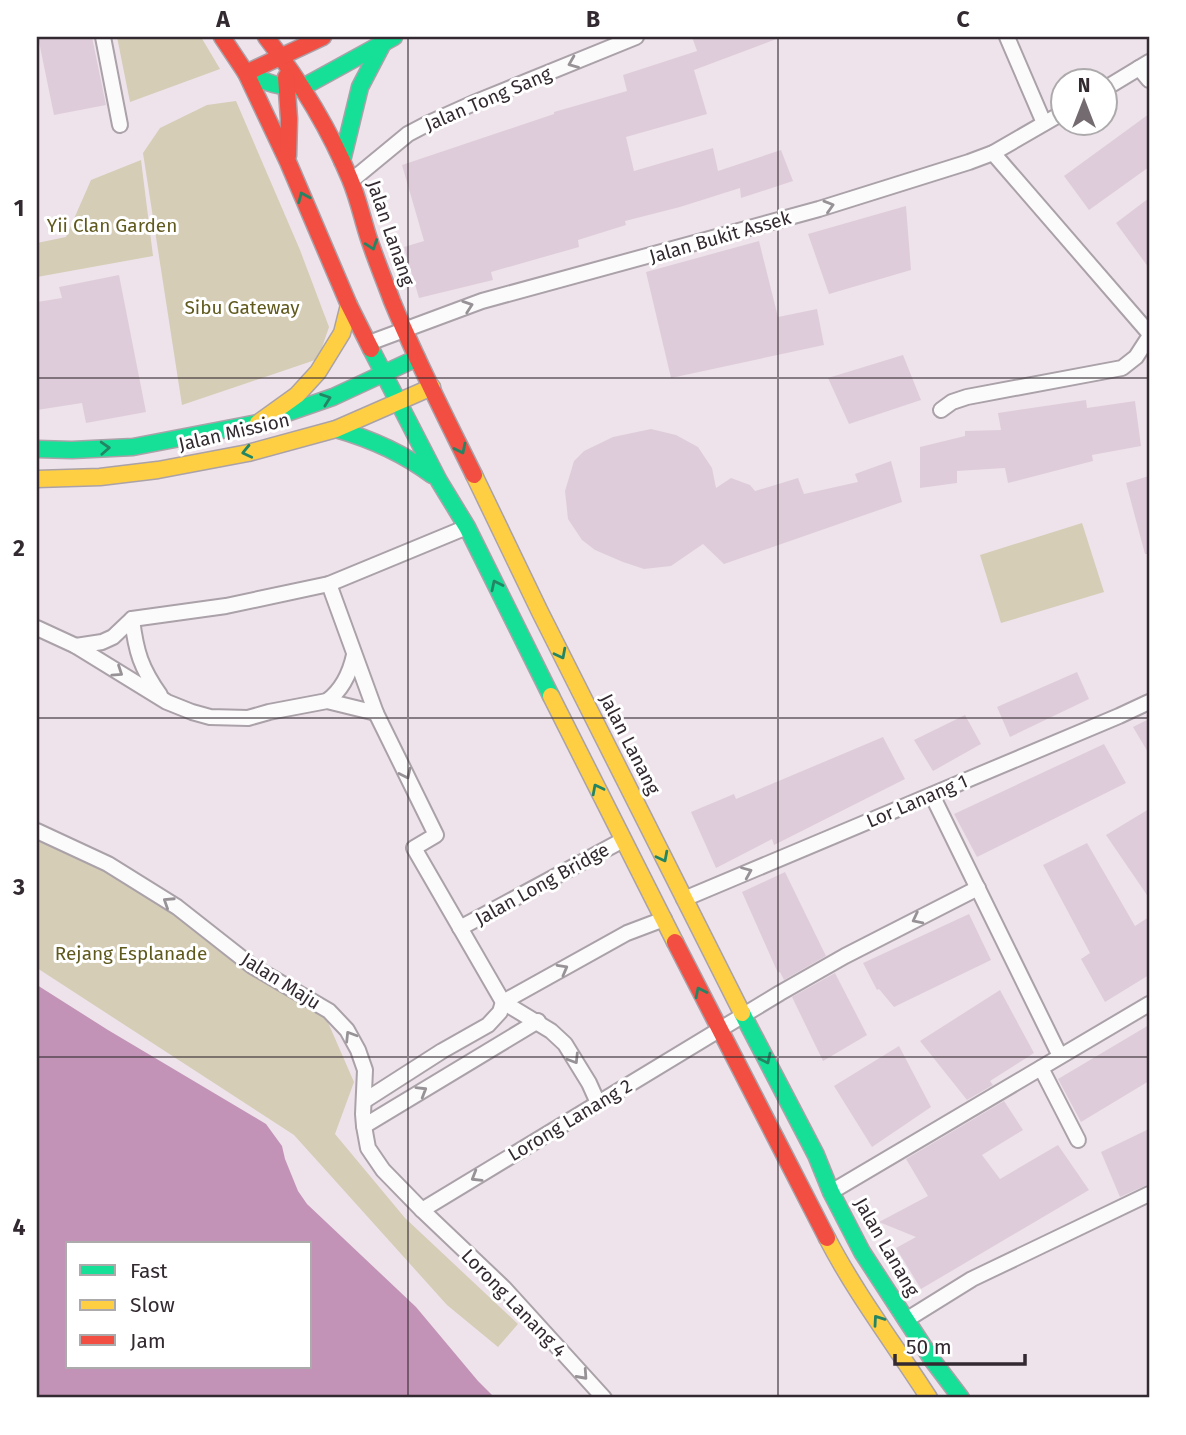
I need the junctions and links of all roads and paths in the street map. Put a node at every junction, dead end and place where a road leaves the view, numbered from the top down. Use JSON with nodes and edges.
{"nodes":[{"id":1,"x":103,"y":37,"type":"edge"},
{"id":2,"x":222,"y":37,"type":"edge"},
{"id":3,"x":266,"y":37,"type":"edge"},
{"id":4,"x":323,"y":37,"type":"edge"},
{"id":5,"x":636,"y":37,"type":"edge"},
{"id":6,"x":1007,"y":37,"type":"edge"},
{"id":7,"x":388,"y":40,"type":"edge"},
{"id":8,"x":282,"y":57,"type":"junction"},
{"id":9,"x":1146,"y":70,"type":"edge"},
{"id":10,"x":246,"y":73,"type":"junction"},
{"id":11,"x":1120,"y":81,"type":"edge"},
{"id":12,"x":295,"y":88,"type":"junction"},
{"id":13,"x":1050,"y":120,"type":"edge"},
{"id":14,"x":1045,"y":123,"type":"junction"},
{"id":15,"x":120,"y":125,"type":"dead end"},
{"id":16,"x":993,"y":153,"type":"junction"},
{"id":17,"x":342,"y":161,"type":"junction"},
{"id":18,"x":288,"y":162,"type":"junction"},
{"id":19,"x":351,"y":181,"type":"junction"},
{"id":20,"x":349,"y":305,"type":"junction"},
{"id":21,"x":404,"y":329,"type":"junction"},
{"id":22,"x":1149,"y":335,"type":"edge"},
{"id":23,"x":369,"y":343,"type":"junction"},
{"id":24,"x":417,"y":358,"type":"junction"},
{"id":25,"x":384,"y":373,"type":"junction"},
{"id":26,"x":432,"y":387,"type":"junction"},
{"id":27,"x":399,"y":401,"type":"junction"},
{"id":28,"x":941,"y":410,"type":"dead end"},
{"id":29,"x":258,"y":423,"type":"junction"},
{"id":30,"x":336,"y":429,"type":"junction"},
{"id":31,"x":37,"y":449,"type":"edge"},
{"id":32,"x":37,"y":479,"type":"edge"},
{"id":33,"x":439,"y":481,"type":"junction"},
{"id":34,"x":467,"y":527,"type":"junction"},
{"id":35,"x":329,"y":584,"type":"junction"},
{"id":36,"x":132,"y":619,"type":"junction"},
{"id":37,"x":37,"y":628,"type":"edge"},
{"id":38,"x":76,"y":646,"type":"junction"},
{"id":39,"x":354,"y":655,"type":"junction"},
{"id":40,"x":164,"y":701,"type":"junction"},
{"id":41,"x":327,"y":701,"type":"junction"},
{"id":42,"x":1149,"y":702,"type":"edge"},
{"id":43,"x":376,"y":713,"type":"junction"},
{"id":44,"x":932,"y":795,"type":"junction"},
{"id":45,"x":37,"y":831,"type":"edge"},
{"id":46,"x":623,"y":840,"type":"junction"},
{"id":47,"x":978,"y":888,"type":"junction"},
{"id":48,"x":684,"y":899,"type":"junction"},
{"id":49,"x":664,"y":919,"type":"junction"},
{"id":50,"x":460,"y":928,"type":"junction"},
{"id":51,"x":503,"y":1002,"type":"junction"},
{"id":52,"x":1149,"y":1004,"type":"edge"},
{"id":53,"x":743,"y":1014,"type":"junction"},
{"id":54,"x":538,"y":1021,"type":"junction"},
{"id":55,"x":718,"y":1029,"type":"junction"},
{"id":56,"x":1060,"y":1056,"type":"junction"},
{"id":57,"x":1041,"y":1068,"type":"junction"},
{"id":58,"x":365,"y":1101,"type":"junction"},
{"id":59,"x":598,"y":1103,"type":"junction"},
{"id":60,"x":364,"y":1126,"type":"junction"},
{"id":61,"x":1077,"y":1140,"type":"dead end"},
{"id":62,"x":831,"y":1192,"type":"junction"},
{"id":63,"x":1149,"y":1194,"type":"edge"},
{"id":64,"x":422,"y":1210,"type":"junction"},
{"id":65,"x":906,"y":1320,"type":"junction"},
{"id":66,"x":604,"y":1398,"type":"edge"},
{"id":67,"x":929,"y":1398,"type":"edge"},
{"id":68,"x":961,"y":1398,"type":"edge"}],
"edges":[{"from":1,"to":15,"type":"street"},
{"from":2,"to":10,"type":"main road"},
{"from":3,"to":8,"type":"main road","name":"Jalan Lanang"},
{"from":4,"to":8,"type":"main road"},
{"from":5,"to":19,"type":"street","name":"Jalan Tong Sang","one_way":true},
{"from":6,"to":14,"type":"street"},
{"from":7,"to":12,"type":"main road"},
{"from":7,"to":17,"type":"main road"},
{"from":8,"to":10,"type":"main road"},
{"from":8,"to":12,"type":"main road","name":"Jalan Lanang"},
{"from":9,"to":11,"type":"street"},
{"from":10,"to":12,"type":"main road"},
{"from":10,"to":18,"type":"main road"},
{"from":12,"to":17,"type":"main road","name":"Jalan Lanang"},
{"from":12,"to":18,"type":"main road"},
{"from":13,"to":14,"type":"street","name":"Jalan Bukit Assek"},
{"from":14,"to":16,"type":"street","name":"Jalan Bukit Assek"},
{"from":21,"to":16,"type":"street","name":"Jalan Bukit Assek","one_way":true},
{"from":16,"to":22,"type":"street"},
{"from":17,"to":19,"type":"main road","name":"Jalan Lanang"},
{"from":20,"to":18,"type":"main road","one_way":true},
{"from":19,"to":21,"type":"main road","name":"Jalan Lanang","one_way":true},
{"from":20,"to":23,"type":"main road"},
{"from":20,"to":29,"type":"main road"},
{"from":21,"to":23,"type":"street","name":"Jalan Bukit Assek"},
{"from":21,"to":24,"type":"main road","name":"Jalan Lanang"},
{"from":22,"to":28,"type":"street"},
{"from":23,"to":25,"type":"main road"},
{"from":24,"to":25,"type":"main road","name":"Jalan Mission"},
{"from":24,"to":26,"type":"main road","name":"Jalan Lanang"},
{"from":25,"to":27,"type":"main road"},
{"from":29,"to":25,"type":"main road","name":"Jalan Mission","one_way":true},
{"from":26,"to":27,"type":"main road","name":"Jalan Mission"},
{"from":26,"to":48,"type":"main road","name":"Jalan Lanang","one_way":true},
{"from":27,"to":30,"type":"main road","name":"Jalan Mission"},
{"from":27,"to":33,"type":"main road"},
{"from":31,"to":29,"type":"main road","name":"Jalan Mission","one_way":true},
{"from":30,"to":32,"type":"main road","name":"Jalan Mission","one_way":true},
{"from":30,"to":33,"type":"main road"},
{"from":33,"to":34,"type":"main road"},
{"from":34,"to":35,"type":"street"},
{"from":46,"to":34,"type":"main road","one_way":true},
{"from":35,"to":36,"type":"street"},
{"from":35,"to":39,"type":"street"},
{"from":36,"to":38,"type":"street"},
{"from":36,"to":40,"type":"street"},
{"from":37,"to":38,"type":"street"},
{"from":38,"to":40,"type":"street","one_way":true},
{"from":39,"to":41,"type":"street"},
{"from":39,"to":43,"type":"street"},
{"from":40,"to":41,"type":"street"},
{"from":41,"to":43,"type":"street"},
{"from":42,"to":44,"type":"street","name":"Lor Lanang 1"},
{"from":43,"to":50,"type":"street","one_way":true},
{"from":44,"to":47,"type":"street"},
{"from":48,"to":44,"type":"street","name":"Lor Lanang 1","one_way":true},
{"from":58,"to":45,"type":"street","name":"Jalan Maju","one_way":true},
{"from":46,"to":49,"type":"main road"},
{"from":46,"to":50,"type":"street","name":"Jalan Long Bridge"},
{"from":47,"to":53,"type":"street","name":"Lorong Lanang 2","one_way":true},
{"from":47,"to":56,"type":"street"},
{"from":48,"to":53,"type":"main road","name":"Jalan Lanang"},
{"from":51,"to":49,"type":"street","one_way":true},
{"from":55,"to":49,"type":"main road","one_way":true},
{"from":50,"to":51,"type":"street"},
{"from":51,"to":54,"type":"street"},
{"from":51,"to":58,"type":"street"},
{"from":52,"to":56,"type":"street"},
{"from":53,"to":55,"type":"street","name":"Lorong Lanang 2"},
{"from":53,"to":62,"type":"main road","name":"Jalan Lanang","one_way":true},
{"from":54,"to":59,"type":"street","one_way":true},
{"from":60,"to":54,"type":"street","one_way":true},
{"from":55,"to":59,"type":"street","name":"Lorong Lanang 2"},
{"from":67,"to":55,"type":"main road","one_way":true},
{"from":56,"to":57,"type":"street"},
{"from":57,"to":61,"type":"street"},
{"from":57,"to":62,"type":"street"},
{"from":58,"to":60,"type":"street","name":"Jalan Maju"},
{"from":59,"to":64,"type":"street","name":"Lorong Lanang 2","one_way":true},
{"from":60,"to":64,"type":"street","name":"Jalan Maju"},
{"from":62,"to":65,"type":"main road","name":"Jalan Lanang"},
{"from":63,"to":65,"type":"street"},
{"from":64,"to":66,"type":"street","name":"Lorong Lanang 4","one_way":true},
{"from":65,"to":68,"type":"main road","name":"Jalan Lanang"}]}
